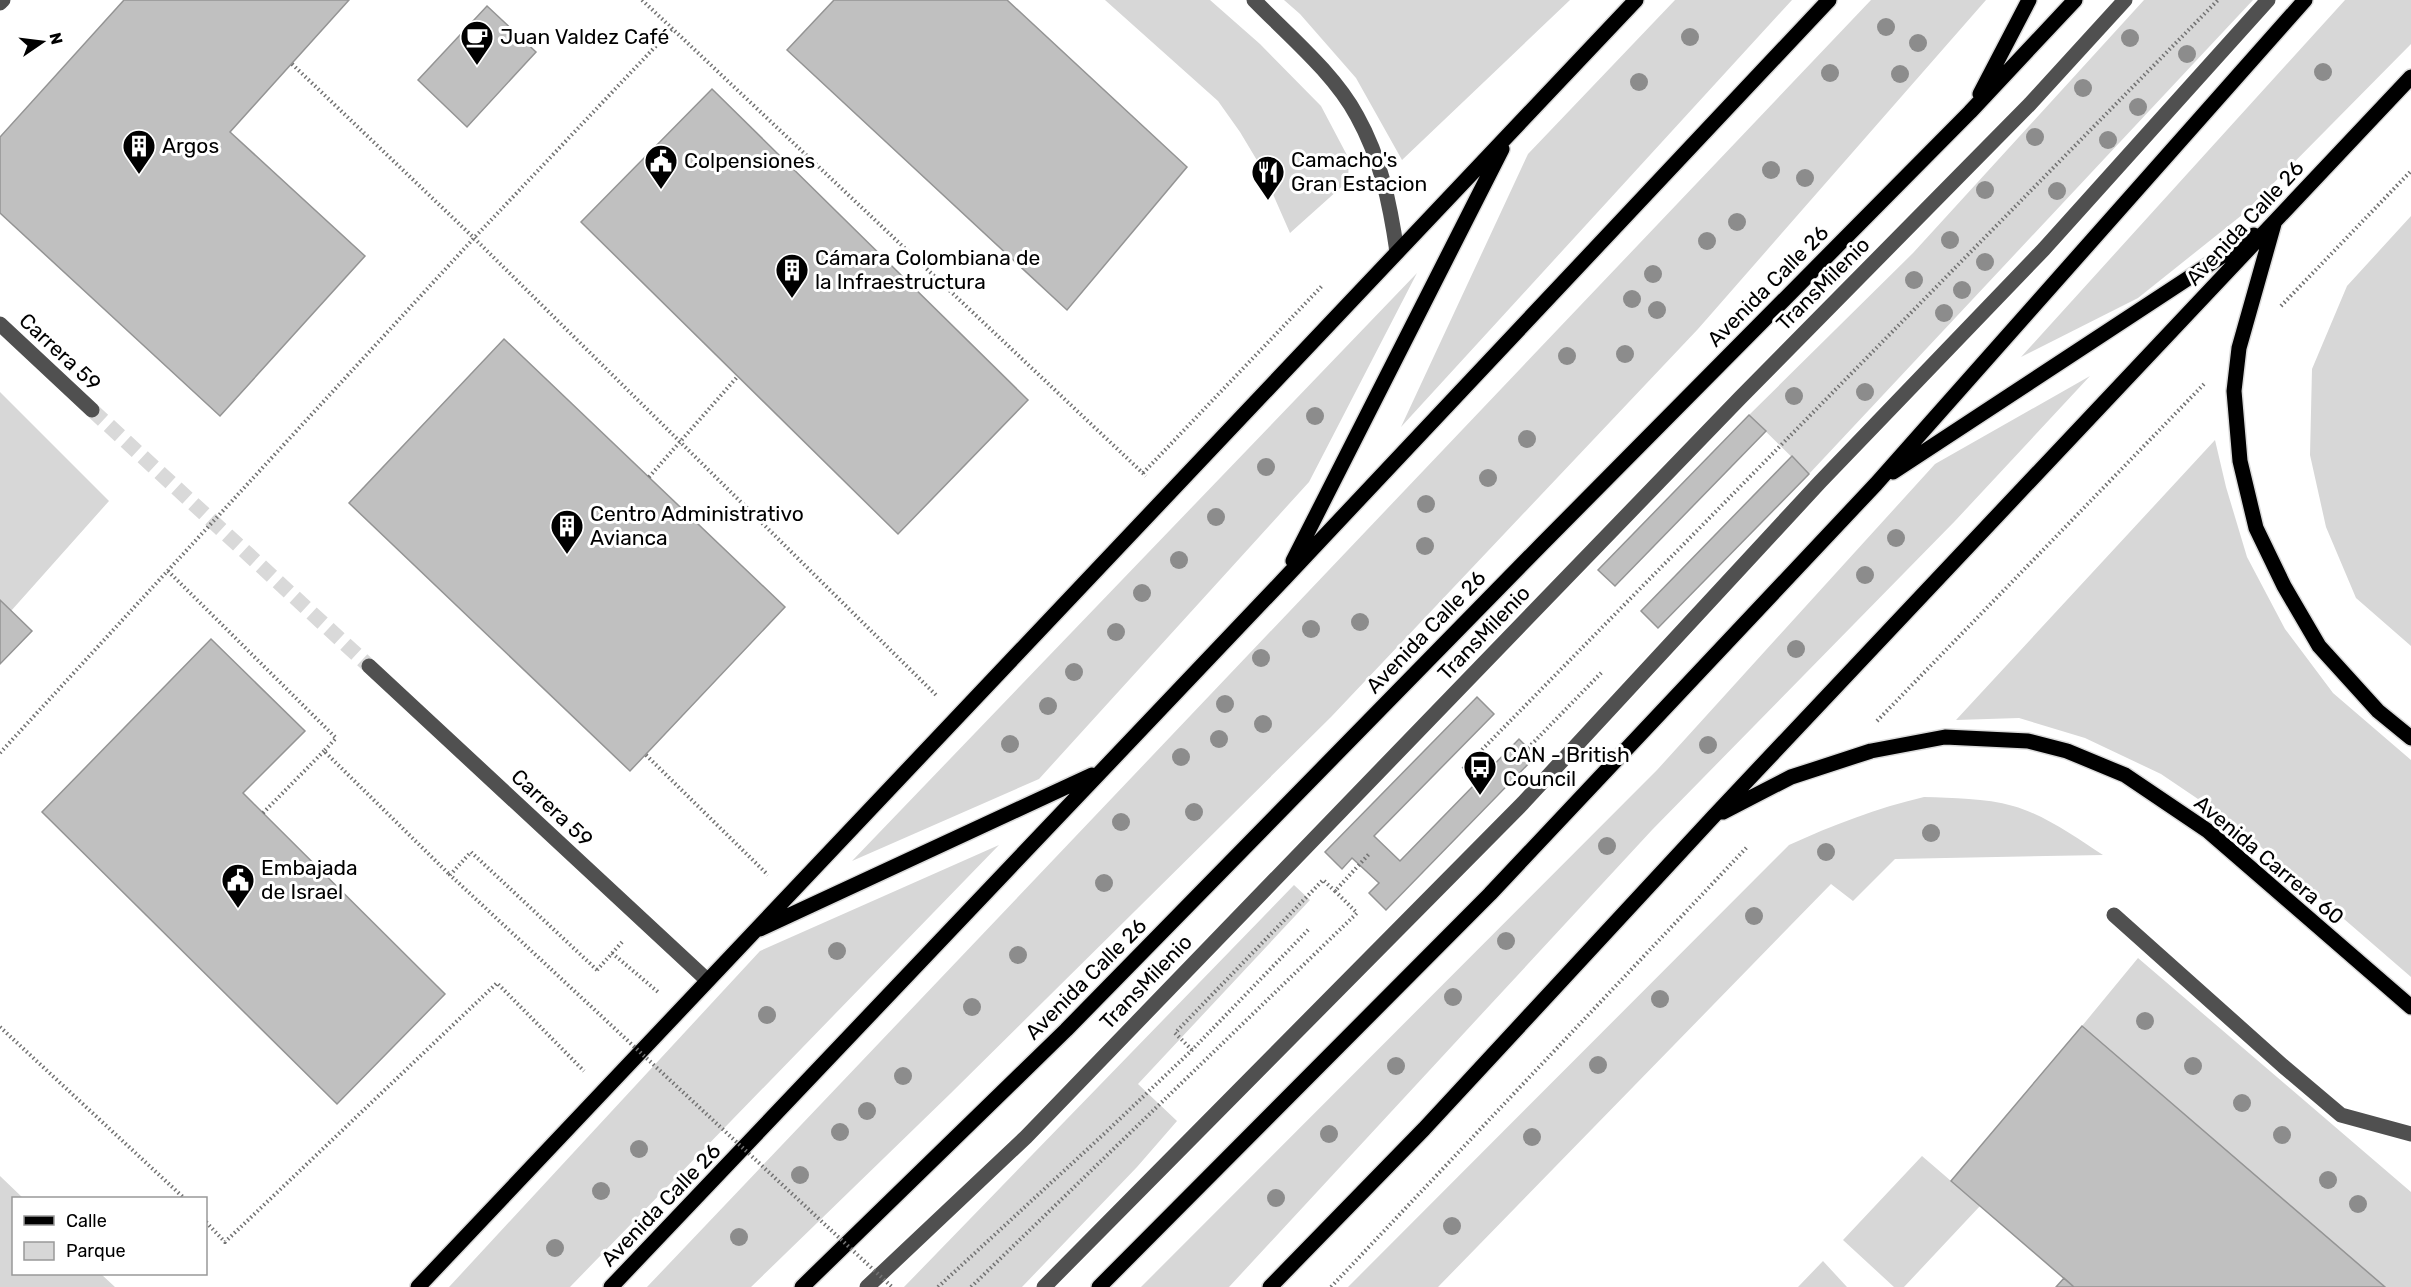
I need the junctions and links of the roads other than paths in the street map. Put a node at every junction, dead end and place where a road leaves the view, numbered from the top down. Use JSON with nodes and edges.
{"nodes":[{"id":1,"x":3,"y":0,"type":"edge"},
{"id":2,"x":1254,"y":0,"type":"edge"},
{"id":3,"x":1636,"y":0,"type":"edge"},
{"id":4,"x":1829,"y":0,"type":"edge"},
{"id":5,"x":2029,"y":0,"type":"edge"},
{"id":6,"x":2075,"y":0,"type":"edge"},
{"id":7,"x":2125,"y":0,"type":"edge"},
{"id":8,"x":2268,"y":0,"type":"edge"},
{"id":9,"x":2305,"y":0,"type":"edge"},
{"id":10,"x":0,"y":3,"type":"edge"},
{"id":11,"x":2411,"y":77,"type":"edge"},
{"id":12,"x":1970,"y":112,"type":"junction"},
{"id":13,"x":1510,"y":133,"type":"junction"},
{"id":14,"x":2275,"y":221,"type":"junction"},
{"id":15,"x":1397,"y":252,"type":"junction"},
{"id":16,"x":0,"y":324,"type":"edge"},
{"id":17,"x":92,"y":410,"type":"tunnel mouth"},
{"id":18,"x":1876,"y":484,"type":"junction"},
{"id":19,"x":1285,"y":578,"type":"junction"},
{"id":20,"x":369,"y":666,"type":"tunnel mouth"},
{"id":21,"x":2411,"y":738,"type":"edge"},
{"id":22,"x":1100,"y":771,"type":"junction"},
{"id":23,"x":1713,"y":817,"type":"junction"},
{"id":24,"x":2114,"y":915,"type":"dead end"},
{"id":25,"x":753,"y":932,"type":"junction"},
{"id":26,"x":707,"y":980,"type":"junction"},
{"id":27,"x":2411,"y":1007,"type":"edge"},
{"id":28,"x":2411,"y":1134,"type":"edge"},
{"id":29,"x":418,"y":1287,"type":"edge"},
{"id":30,"x":611,"y":1287,"type":"edge"},
{"id":31,"x":801,"y":1287,"type":"edge"},
{"id":32,"x":867,"y":1287,"type":"edge"},
{"id":33,"x":1044,"y":1287,"type":"edge"},
{"id":34,"x":1100,"y":1287,"type":"edge"},
{"id":35,"x":1270,"y":1287,"type":"edge"}],
"edges":[{"from":1,"to":10,"type":"street"},
{"from":2,"to":15,"type":"street"},
{"from":3,"to":13,"type":"main road"},
{"from":4,"to":19,"type":"main road","name":"Avenida Calle 26"},
{"from":5,"to":12,"type":"main road"},
{"from":6,"to":12,"type":"main road","name":"Avenida Calle 26"},
{"from":7,"to":32,"type":"street","name":"TransMilenio"},
{"from":8,"to":33,"type":"street"},
{"from":9,"to":18,"type":"main road"},
{"from":11,"to":14,"type":"main road","name":"Avenida Calle 26"},
{"from":12,"to":31,"type":"main road","name":"Avenida Calle 26"},
{"from":13,"to":15,"type":"main road"},
{"from":13,"to":19,"type":"main road"},
{"from":14,"to":18,"type":"main road"},
{"from":14,"to":21,"type":"main road"},
{"from":14,"to":23,"type":"main road","name":"Avenida Calle 26"},
{"from":15,"to":25,"type":"main road"},
{"from":16,"to":17,"type":"street","name":"Carrera 59"},
{"from":18,"to":34,"type":"main road"},
{"from":19,"to":22,"type":"main road","name":"Avenida Calle 26"},
{"from":20,"to":26,"type":"street","name":"Carrera 59"},
{"from":22,"to":25,"type":"main road"},
{"from":22,"to":30,"type":"main road","name":"Avenida Calle 26"},
{"from":23,"to":27,"type":"main road","name":"Avenida Carrera 60"},
{"from":23,"to":35,"type":"main road","name":"Avenida Calle 26"},
{"from":24,"to":28,"type":"street"},
{"from":25,"to":26,"type":"main road"},
{"from":26,"to":29,"type":"main road"}]}
